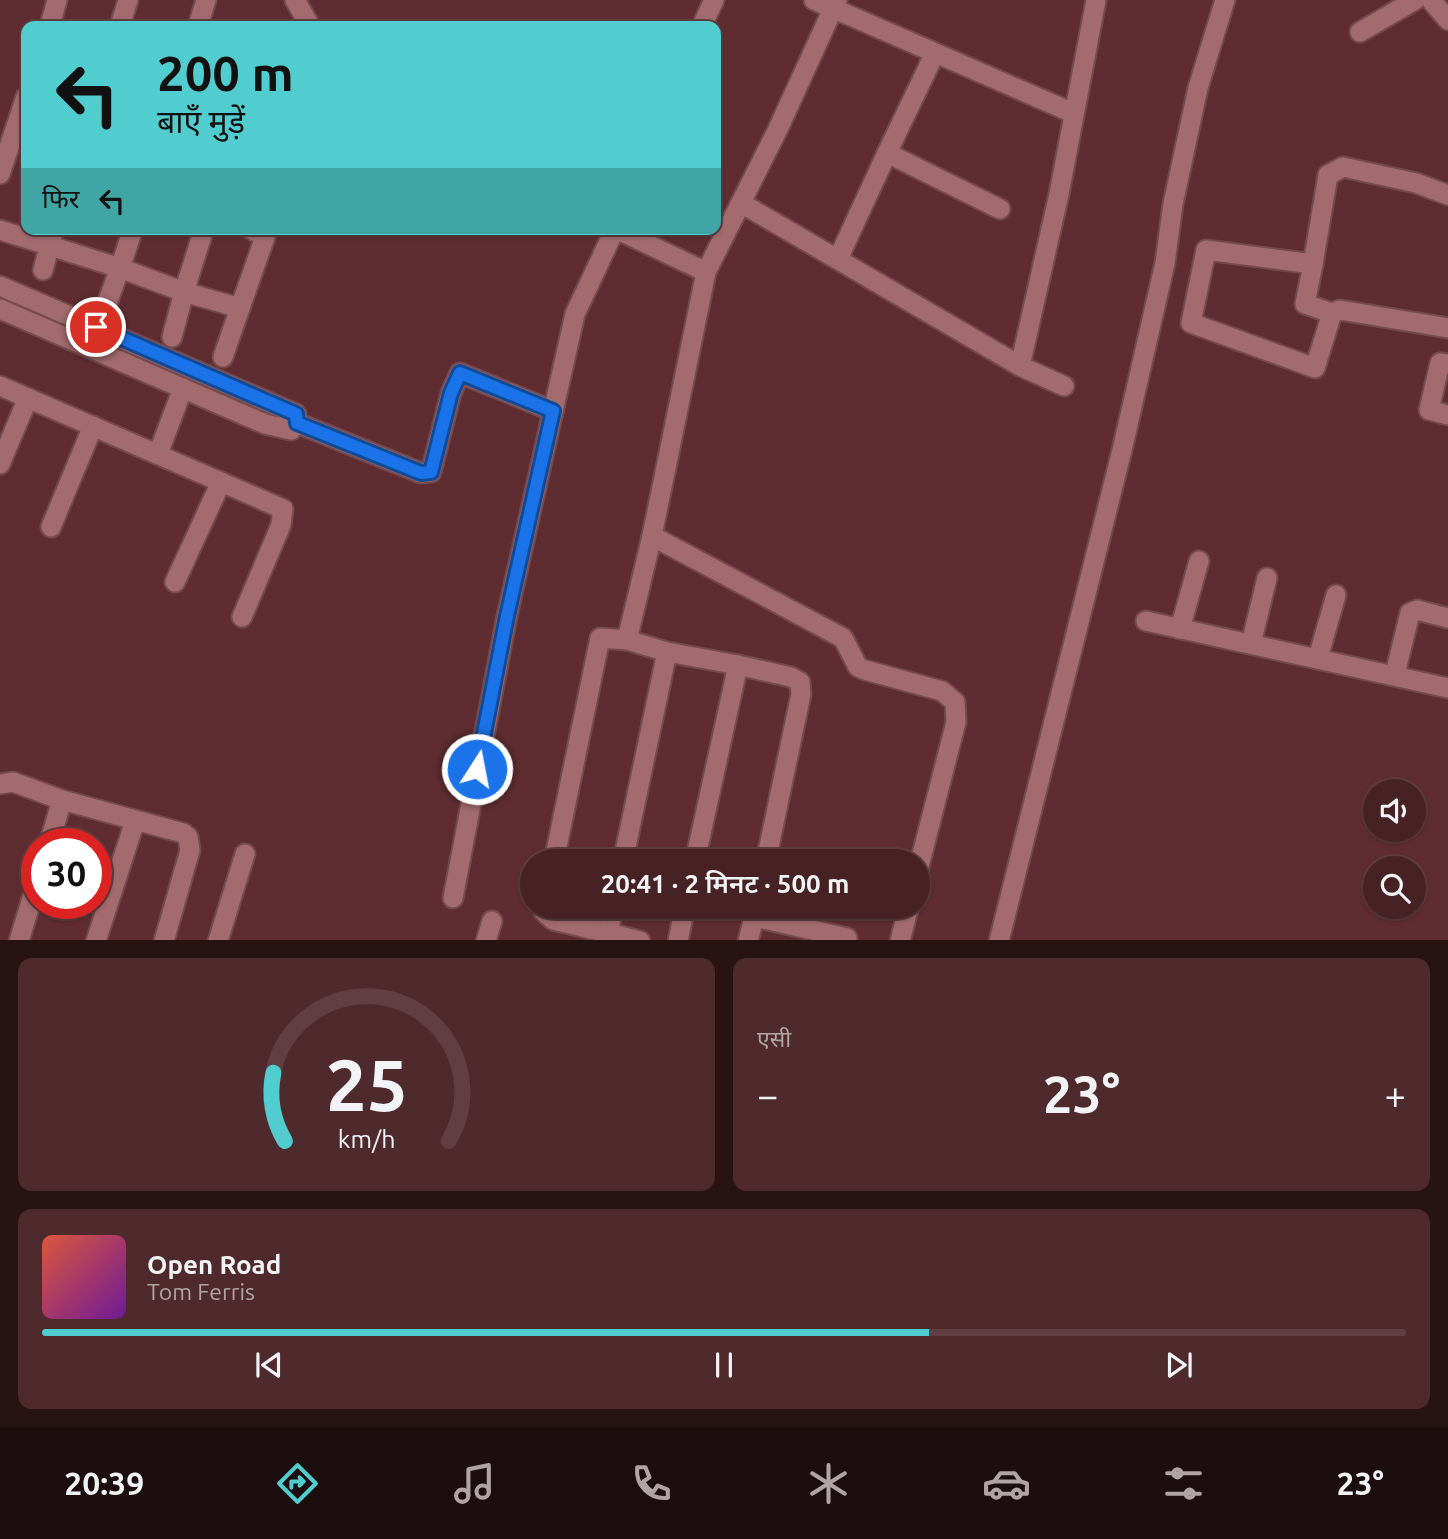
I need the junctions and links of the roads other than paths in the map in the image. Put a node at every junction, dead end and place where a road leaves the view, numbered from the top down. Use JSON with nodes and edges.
{"nodes":[{"id":1,"x":57,"y":0,"type":"edge"},
{"id":2,"x":128,"y":0,"type":"edge"},
{"id":3,"x":205,"y":0,"type":"edge"},
{"id":4,"x":295,"y":0,"type":"edge"},
{"id":5,"x":714,"y":0,"type":"edge"},
{"id":6,"x":814,"y":0,"type":"edge"},
{"id":7,"x":1225,"y":0,"type":"edge"},
{"id":8,"x":1415,"y":0,"type":"edge"},
{"id":9,"x":1431,"y":0,"type":"edge"},
{"id":10,"x":1090,"y":2,"type":"edge"},
{"id":11,"x":834,"y":4,"type":"edge"},
{"id":12,"x":1448,"y":20,"type":"edge"},
{"id":13,"x":51,"y":21,"type":"edge"},
{"id":14,"x":122,"y":21,"type":"edge"},
{"id":15,"x":199,"y":21,"type":"edge"},
{"id":16,"x":307,"y":21,"type":"edge"},
{"id":17,"x":704,"y":21,"type":"edge"},
{"id":18,"x":1360,"y":33,"type":"dead end"},
{"id":19,"x":935,"y":53,"type":"junction"},
{"id":20,"x":21,"y":112,"type":"edge"},
{"id":21,"x":1073,"y":113,"type":"junction"},
{"id":22,"x":887,"y":153,"type":"junction"},
{"id":23,"x":0,"y":174,"type":"edge"},
{"id":24,"x":1448,"y":195,"type":"edge"},
{"id":25,"x":741,"y":202,"type":"junction"},
{"id":26,"x":1000,"y":209,"type":"dead end"},
{"id":27,"x":0,"y":229,"type":"edge"},
{"id":28,"x":21,"y":232,"type":"edge"},
{"id":29,"x":131,"y":235,"type":"edge"},
{"id":30,"x":202,"y":235,"type":"edge"},
{"id":31,"x":262,"y":235,"type":"edge"},
{"id":32,"x":612,"y":235,"type":"edge"},
{"id":33,"x":628,"y":235,"type":"edge"},
{"id":34,"x":51,"y":237,"type":"edge"},
{"id":35,"x":838,"y":259,"type":"junction"},
{"id":36,"x":1313,"y":264,"type":"junction"},
{"id":37,"x":120,"y":268,"type":"junction"},
{"id":38,"x":43,"y":270,"type":"dead end"},
{"id":39,"x":706,"y":272,"type":"junction"},
{"id":40,"x":0,"y":286,"type":"edge"},
{"id":41,"x":184,"y":292,"type":"junction"},
{"id":42,"x":240,"y":308,"type":"junction"},
{"id":43,"x":0,"y":309,"type":"edge"},
{"id":44,"x":1332,"y":313,"type":"junction"},
{"id":45,"x":103,"y":317,"type":"dead end"},
{"id":46,"x":1448,"y":328,"type":"edge"},
{"id":47,"x":172,"y":337,"type":"dead end"},
{"id":48,"x":223,"y":357,"type":"dead end"},
{"id":49,"x":1448,"y":365,"type":"edge"},
{"id":50,"x":1020,"y":366,"type":"junction"},
{"id":51,"x":0,"y":386,"type":"edge"},
{"id":52,"x":1064,"y":386,"type":"dead end"},
{"id":53,"x":183,"y":388,"type":"junction"},
{"id":54,"x":28,"y":398,"type":"junction"},
{"id":55,"x":553,"y":411,"type":"junction"},
{"id":56,"x":1448,"y":415,"type":"edge"},
{"id":57,"x":297,"y":423,"type":"junction"},
{"id":58,"x":93,"y":426,"type":"junction"},
{"id":59,"x":158,"y":454,"type":"junction"},
{"id":60,"x":0,"y":464,"type":"edge"},
{"id":61,"x":221,"y":482,"type":"junction"},
{"id":62,"x":51,"y":527,"type":"dead end"},
{"id":63,"x":652,"y":536,"type":"junction"},
{"id":64,"x":1199,"y":561,"type":"dead end"},
{"id":65,"x":1267,"y":578,"type":"dead end"},
{"id":66,"x":175,"y":582,"type":"dead end"},
{"id":67,"x":1336,"y":595,"type":"dead end"},
{"id":68,"x":242,"y":617,"type":"dead end"},
{"id":69,"x":1448,"y":618,"type":"edge"},
{"id":70,"x":1146,"y":621,"type":"dead end"},
{"id":71,"x":1180,"y":629,"type":"junction"},
{"id":72,"x":626,"y":640,"type":"junction"},
{"id":73,"x":1251,"y":644,"type":"junction"},
{"id":74,"x":667,"y":652,"type":"junction"},
{"id":75,"x":1318,"y":658,"type":"junction"},
{"id":76,"x":738,"y":665,"type":"junction"},
{"id":77,"x":1395,"y":674,"type":"junction"},
{"id":78,"x":1448,"y":688,"type":"edge"},
{"id":79,"x":0,"y":784,"type":"edge"},
{"id":80,"x":62,"y":800,"type":"junction"},
{"id":81,"x":135,"y":821,"type":"junction"},
{"id":82,"x":54,"y":828,"type":"edge"},
{"id":83,"x":556,"y":849,"type":"edge"},
{"id":84,"x":626,"y":849,"type":"edge"},
{"id":85,"x":698,"y":849,"type":"edge"},
{"id":86,"x":769,"y":849,"type":"edge"},
{"id":87,"x":923,"y":849,"type":"edge"},
{"id":88,"x":245,"y":855,"type":"dead end"},
{"id":89,"x":453,"y":898,"type":"dead end"},
{"id":90,"x":26,"y":919,"type":"edge"},
{"id":91,"x":553,"y":919,"type":"edge"},
{"id":92,"x":611,"y":919,"type":"edge"},
{"id":93,"x":682,"y":919,"type":"edge"},
{"id":94,"x":754,"y":919,"type":"edge"},
{"id":95,"x":783,"y":919,"type":"edge"},
{"id":96,"x":906,"y":919,"type":"edge"},
{"id":97,"x":492,"y":921,"type":"dead end"},
{"id":98,"x":608,"y":933,"type":"junction"},
{"id":99,"x":847,"y":938,"type":"dead end"},
{"id":100,"x":19,"y":940,"type":"edge"},
{"id":101,"x":96,"y":940,"type":"edge"},
{"id":102,"x":164,"y":940,"type":"edge"},
{"id":103,"x":218,"y":940,"type":"edge"},
{"id":104,"x":486,"y":940,"type":"edge"},
{"id":105,"x":640,"y":940,"type":"edge"},
{"id":106,"x":678,"y":940,"type":"edge"},
{"id":107,"x":748,"y":940,"type":"edge"},
{"id":108,"x":900,"y":940,"type":"edge"},
{"id":109,"x":999,"y":940,"type":"edge"}],
"edges":[{"from":1,"to":13,"type":"street"},
{"from":2,"to":14,"type":"street"},
{"from":3,"to":15,"type":"street"},
{"from":4,"to":16,"type":"street"},
{"from":5,"to":17,"type":"street"},
{"from":6,"to":11,"type":"street"},
{"from":7,"to":109,"type":"street"},
{"from":8,"to":18,"type":"street"},
{"from":9,"to":12,"type":"street"},
{"from":10,"to":21,"type":"street"},
{"from":11,"to":19,"type":"street"},
{"from":11,"to":25,"type":"street"},
{"from":19,"to":21,"type":"street"},
{"from":19,"to":22,"type":"street"},
{"from":20,"to":23,"type":"street"},
{"from":21,"to":50,"type":"street"},
{"from":22,"to":26,"type":"street"},
{"from":22,"to":35,"type":"street"},
{"from":24,"to":36,"type":"street"},
{"from":25,"to":35,"type":"street"},
{"from":25,"to":39,"type":"street"},
{"from":27,"to":28,"type":"street"},
{"from":29,"to":37,"type":"street"},
{"from":30,"to":41,"type":"street"},
{"from":31,"to":42,"type":"street"},
{"from":32,"to":55,"type":"street"},
{"from":33,"to":39,"type":"street"},
{"from":34,"to":37,"type":"street"},
{"from":34,"to":38,"type":"street"},
{"from":35,"to":50,"type":"street"},
{"from":36,"to":44,"type":"street"},
{"from":36,"to":44,"type":"street"},
{"from":37,"to":41,"type":"street"},
{"from":37,"to":45,"type":"street"},
{"from":39,"to":63,"type":"street"},
{"from":40,"to":57,"type":"street"},
{"from":41,"to":42,"type":"street"},
{"from":41,"to":47,"type":"street"},
{"from":42,"to":48,"type":"street"},
{"from":43,"to":53,"type":"street"},
{"from":44,"to":46,"type":"street"},
{"from":49,"to":56,"type":"street"},
{"from":50,"to":52,"type":"street"},
{"from":51,"to":54,"type":"street"},
{"from":53,"to":57,"type":"street"},
{"from":53,"to":59,"type":"street"},
{"from":54,"to":58,"type":"street"},
{"from":54,"to":60,"type":"street"},
{"from":55,"to":57,"type":"street"},
{"from":55,"to":89,"type":"street"},
{"from":58,"to":59,"type":"street"},
{"from":58,"to":62,"type":"street"},
{"from":59,"to":61,"type":"street"},
{"from":61,"to":66,"type":"street"},
{"from":61,"to":68,"type":"street"},
{"from":63,"to":72,"type":"street"},
{"from":63,"to":87,"type":"street"},
{"from":64,"to":71,"type":"street"},
{"from":65,"to":73,"type":"street"},
{"from":67,"to":75,"type":"street"},
{"from":69,"to":77,"type":"street"},
{"from":70,"to":71,"type":"street"},
{"from":71,"to":73,"type":"street"},
{"from":72,"to":74,"type":"street"},
{"from":72,"to":83,"type":"street"},
{"from":73,"to":75,"type":"street"},
{"from":74,"to":76,"type":"street"},
{"from":74,"to":84,"type":"street"},
{"from":75,"to":77,"type":"street"},
{"from":76,"to":85,"type":"street"},
{"from":76,"to":86,"type":"street"},
{"from":77,"to":78,"type":"street"},
{"from":79,"to":80,"type":"street"},
{"from":80,"to":81,"type":"street"},
{"from":80,"to":82,"type":"street"},
{"from":81,"to":101,"type":"street"},
{"from":81,"to":102,"type":"street"},
{"from":88,"to":103,"type":"street"},
{"from":90,"to":100,"type":"street"},
{"from":91,"to":98,"type":"street"},
{"from":92,"to":98,"type":"street"},
{"from":93,"to":106,"type":"street"},
{"from":94,"to":107,"type":"street"},
{"from":95,"to":99,"type":"street"},
{"from":96,"to":108,"type":"street"},
{"from":97,"to":104,"type":"street"},
{"from":98,"to":105,"type":"street"}]}
